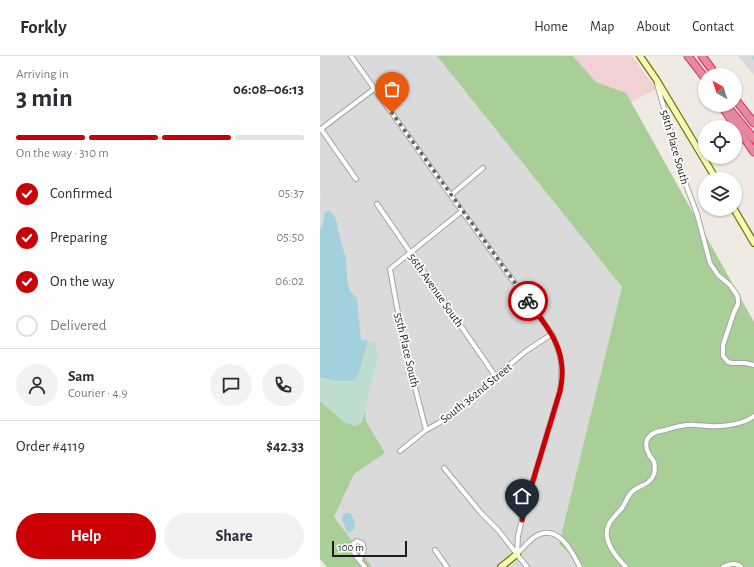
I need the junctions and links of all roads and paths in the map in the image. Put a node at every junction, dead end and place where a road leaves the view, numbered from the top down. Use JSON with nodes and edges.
{"nodes":[{"id":1,"x":351,"y":56,"type":"edge"},
{"id":2,"x":640,"y":56,"type":"edge"},
{"id":3,"x":688,"y":56,"type":"edge"},
{"id":4,"x":702,"y":56,"type":"edge"},
{"id":5,"x":711,"y":68,"type":"edge"},
{"id":6,"x":698,"y":70,"type":"edge"},
{"id":7,"x":656,"y":79,"type":"junction"},
{"id":8,"x":374,"y":89,"type":"junction"},
{"id":9,"x":742,"y":102,"type":"edge"},
{"id":10,"x":742,"y":108,"type":"edge"},
{"id":11,"x":726,"y":112,"type":"edge"},
{"id":12,"x":732,"y":112,"type":"edge"},
{"id":13,"x":754,"y":116,"type":"edge"},
{"id":14,"x":754,"y":123,"type":"edge"},
{"id":15,"x":321,"y":129,"type":"edge"},
{"id":16,"x":754,"y":139,"type":"edge"},
{"id":17,"x":754,"y":152,"type":"edge"},
{"id":18,"x":483,"y":168,"type":"dead end"},
{"id":19,"x":712,"y":172,"type":"edge"},
{"id":20,"x":356,"y":178,"type":"dead end"},
{"id":21,"x":451,"y":195,"type":"junction"},
{"id":22,"x":376,"y":204,"type":"dead end"},
{"id":23,"x":462,"y":211,"type":"junction"},
{"id":24,"x":738,"y":216,"type":"edge"},
{"id":25,"x":754,"y":243,"type":"edge"},
{"id":26,"x":410,"y":253,"type":"junction"},
{"id":27,"x":552,"y":334,"type":"junction"},
{"id":28,"x":754,"y":366,"type":"edge"},
{"id":29,"x":496,"y":376,"type":"junction"},
{"id":30,"x":754,"y":416,"type":"edge"},
{"id":31,"x":426,"y":430,"type":"junction"},
{"id":32,"x":400,"y":451,"type":"dead end"},
{"id":33,"x":444,"y":468,"type":"dead end"},
{"id":34,"x":435,"y":550,"type":"dead end"},
{"id":35,"x":517,"y":554,"type":"junction"},
{"id":36,"x":360,"y":560,"type":"dead end"},
{"id":37,"x":365,"y":567,"type":"edge"},
{"id":38,"x":447,"y":567,"type":"edge"},
{"id":39,"x":501,"y":567,"type":"edge"},
{"id":40,"x":527,"y":567,"type":"edge"},
{"id":41,"x":580,"y":567,"type":"edge"},
{"id":42,"x":626,"y":567,"type":"edge"},
{"id":43,"x":723,"y":567,"type":"edge"},
{"id":44,"x":741,"y":567,"type":"edge"}],
"edges":[{"from":1,"to":8,"type":"street"},
{"from":2,"to":7,"type":"main road"},
{"from":3,"to":6,"type":"highway"},
{"from":4,"to":5,"type":"highway"},
{"from":7,"to":19,"type":"main road"},
{"from":7,"to":28,"type":"street","name":"58th Place South"},
{"from":8,"to":15,"type":"street"},
{"from":8,"to":21,"type":"street"},
{"from":9,"to":13,"type":"highway"},
{"from":10,"to":14,"type":"highway"},
{"from":11,"to":17,"type":"highway"},
{"from":12,"to":16,"type":"highway"},
{"from":15,"to":20,"type":"street"},
{"from":18,"to":21,"type":"street"},
{"from":21,"to":23,"type":"street"},
{"from":22,"to":26,"type":"street","name":"56th Avenue South"},
{"from":23,"to":26,"type":"street"},
{"from":23,"to":27,"type":"street"},
{"from":24,"to":25,"type":"main road"},
{"from":26,"to":29,"type":"street","name":"56th Avenue South"},
{"from":26,"to":31,"type":"street","name":"55th Place South"},
{"from":27,"to":29,"type":"street","name":"South 362nd Street"},
{"from":27,"to":35,"type":"street"},
{"from":29,"to":31,"type":"street","name":"South 362nd Street"},
{"from":30,"to":42,"type":"street"},
{"from":31,"to":32,"type":"street","name":"South 362nd Street"},
{"from":33,"to":35,"type":"street"},
{"from":34,"to":38,"type":"street"},
{"from":35,"to":39,"type":"main road"},
{"from":35,"to":40,"type":"street"},
{"from":35,"to":41,"type":"street"},
{"from":36,"to":37,"type":"street"},
{"from":43,"to":44,"type":"street"}]}
